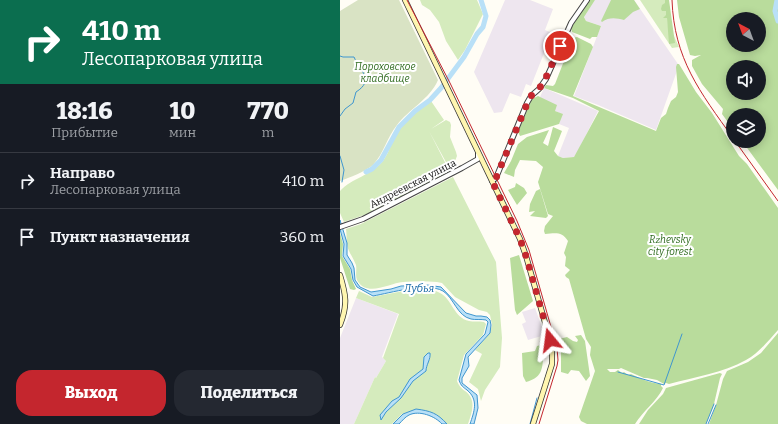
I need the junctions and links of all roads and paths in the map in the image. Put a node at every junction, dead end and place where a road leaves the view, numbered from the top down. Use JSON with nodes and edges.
{"nodes":[{"id":1,"x":405,"y":0,"type":"edge"},
{"id":2,"x":587,"y":0,"type":"edge"},
{"id":3,"x":478,"y":149,"type":"junction"},
{"id":4,"x":492,"y":181,"type":"junction"},
{"id":5,"x":340,"y":227,"type":"edge"},
{"id":6,"x":340,"y":275,"type":"edge"},
{"id":7,"x":340,"y":325,"type":"edge"},
{"id":8,"x":533,"y":424,"type":"edge"}],
"edges":[{"from":1,"to":3,"type":"main road"},
{"from":2,"to":4,"type":"street"},
{"from":3,"to":4,"type":"main road"},
{"from":3,"to":5,"type":"street","name":"Андреевская улица"},
{"from":4,"to":8,"type":"main road"},
{"from":6,"to":7,"type":"main road"}]}
